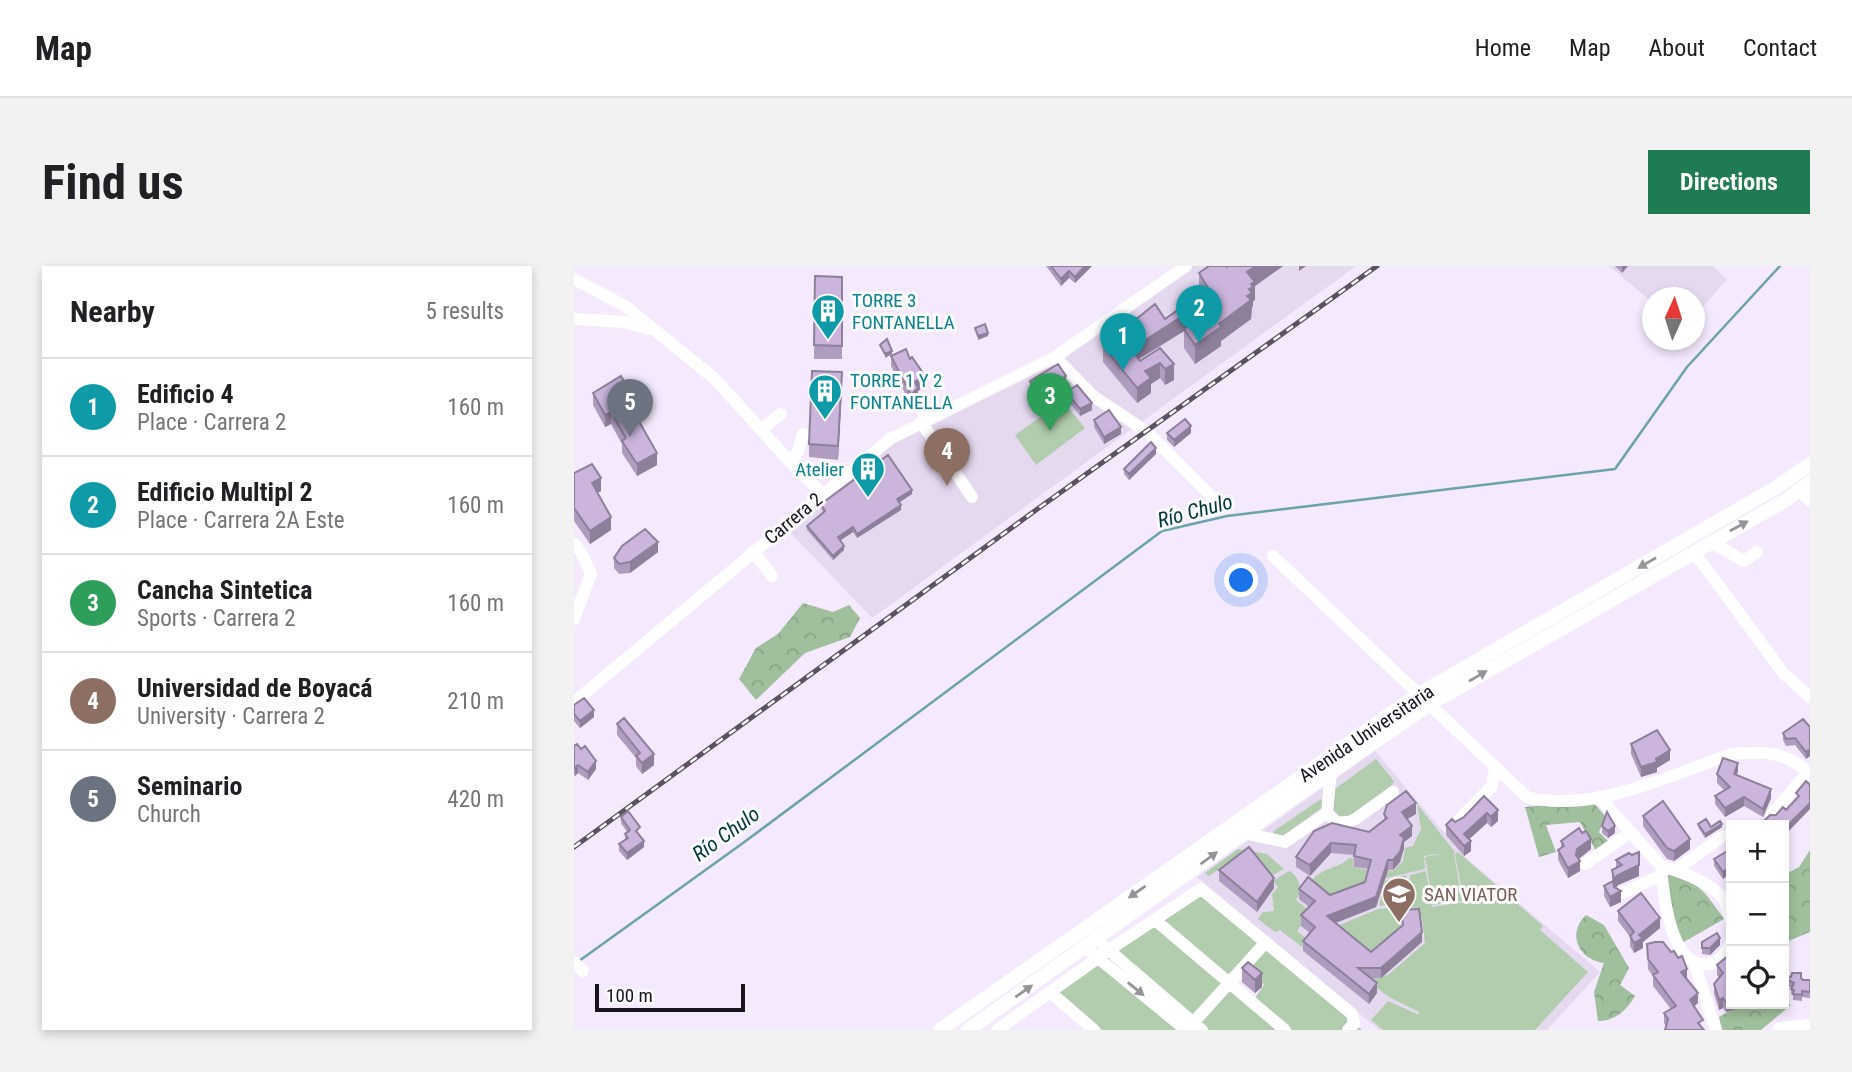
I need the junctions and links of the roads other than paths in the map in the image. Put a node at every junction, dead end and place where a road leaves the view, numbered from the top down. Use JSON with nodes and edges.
{"nodes":[{"id":1,"x":1186,"y":266,"type":"edge"},
{"id":2,"x":574,"y":279,"type":"edge"},
{"id":3,"x":574,"y":319,"type":"edge"},
{"id":4,"x":656,"y":331,"type":"junction"},
{"id":5,"x":1055,"y":357,"type":"junction"},
{"id":6,"x":919,"y":407,"type":"dead end"},
{"id":7,"x":781,"y":414,"type":"dead end"},
{"id":8,"x":924,"y":421,"type":"junction"},
{"id":9,"x":762,"y":429,"type":"junction"},
{"id":10,"x":803,"y":434,"type":"dead end"},
{"id":11,"x":791,"y":463,"type":"junction"},
{"id":12,"x":1810,"y":464,"type":"edge"},
{"id":13,"x":1805,"y":486,"type":"edge"},
{"id":14,"x":823,"y":494,"type":"junction"},
{"id":15,"x":972,"y":497,"type":"dead end"},
{"id":16,"x":1212,"y":497,"type":"dead end"},
{"id":17,"x":1810,"y":501,"type":"edge"},
{"id":18,"x":1712,"y":541,"type":"junction"},
{"id":19,"x":574,"y":544,"type":"edge"},
{"id":20,"x":753,"y":551,"type":"junction"},
{"id":21,"x":1756,"y":552,"type":"dead end"},
{"id":22,"x":1692,"y":553,"type":"junction"},
{"id":23,"x":1273,"y":556,"type":"dead end"},
{"id":24,"x":772,"y":576,"type":"dead end"},
{"id":25,"x":574,"y":619,"type":"edge"},
{"id":26,"x":1810,"y":697,"type":"edge"},
{"id":27,"x":1424,"y":699,"type":"junction"},
{"id":28,"x":574,"y":702,"type":"edge"},
{"id":29,"x":1495,"y":767,"type":"junction"},
{"id":30,"x":1331,"y":771,"type":"junction"},
{"id":31,"x":1809,"y":773,"type":"edge"},
{"id":32,"x":1393,"y":792,"type":"dead end"},
{"id":33,"x":1600,"y":797,"type":"junction"},
{"id":34,"x":1327,"y":813,"type":"junction"},
{"id":35,"x":1772,"y":814,"type":"edge"},
{"id":36,"x":1458,"y":821,"type":"edge"},
{"id":37,"x":1631,"y":832,"type":"junction"},
{"id":38,"x":1244,"y":833,"type":"junction"},
{"id":39,"x":1723,"y":836,"type":"dead end"},
{"id":40,"x":1586,"y":864,"type":"dead end"},
{"id":41,"x":1662,"y":870,"type":"junction"},
{"id":42,"x":1676,"y":870,"type":"junction"},
{"id":43,"x":1622,"y":893,"type":"edge"},
{"id":44,"x":1726,"y":907,"type":"edge"},
{"id":45,"x":1155,"y":920,"type":"junction"},
{"id":46,"x":1265,"y":943,"type":"junction"},
{"id":47,"x":1091,"y":944,"type":"junction"},
{"id":48,"x":1728,"y":946,"type":"edge"},
{"id":49,"x":1103,"y":954,"type":"junction"},
{"id":50,"x":1694,"y":962,"type":"junction"},
{"id":51,"x":1229,"y":983,"type":"junction"},
{"id":52,"x":1050,"y":992,"type":"junction"},
{"id":53,"x":1810,"y":1026,"type":"edge"},
{"id":54,"x":1194,"y":1028,"type":"edge"},
{"id":55,"x":999,"y":1029,"type":"edge"},
{"id":56,"x":940,"y":1030,"type":"edge"},
{"id":57,"x":968,"y":1030,"type":"edge"},
{"id":58,"x":1094,"y":1030,"type":"edge"},
{"id":59,"x":1285,"y":1030,"type":"edge"},
{"id":60,"x":1348,"y":1030,"type":"edge"},
{"id":61,"x":1716,"y":1030,"type":"edge"},
{"id":62,"x":1778,"y":1030,"type":"edge"}],
"edges":[{"from":1,"to":5,"type":"street","name":"Carrera 2"},
{"from":2,"to":4,"type":"street"},
{"from":3,"to":4,"type":"street"},
{"from":4,"to":9,"type":"street"},
{"from":5,"to":8,"type":"street","name":"Carrera 2"},
{"from":5,"to":16,"type":"street"},
{"from":6,"to":8,"type":"street"},
{"from":7,"to":9,"type":"street"},
{"from":8,"to":14,"type":"street","name":"Carrera 2"},
{"from":8,"to":15,"type":"street"},
{"from":9,"to":11,"type":"street"},
{"from":10,"to":11,"type":"street"},
{"from":11,"to":14,"type":"street"},
{"from":12,"to":27,"type":"main road","name":"Avenida Universitaria","one_way":true},
{"from":13,"to":17,"type":"street"},
{"from":18,"to":13,"type":"main road","name":"Avenida Universitaria","one_way":true},
{"from":14,"to":20,"type":"street","name":"Carrera 2"},
{"from":18,"to":21,"type":"street"},
{"from":18,"to":22,"type":"main road","name":"Avenida Universitaria"},
{"from":19,"to":25,"type":"street"},
{"from":20,"to":24,"type":"street"},
{"from":20,"to":28,"type":"street","name":"Carrera 2"},
{"from":22,"to":26,"type":"street"},
{"from":27,"to":22,"type":"main road","name":"Avenida Universitaria","one_way":true},
{"from":23,"to":27,"type":"street"},
{"from":27,"to":29,"type":"street"},
{"from":27,"to":30,"type":"main road","name":"Avenida Universitaria"},
{"from":27,"to":56,"type":"main road","name":"Avenida Universitaria","one_way":true},
{"from":29,"to":33,"type":"street"},
{"from":29,"to":36,"type":"street"},
{"from":30,"to":34,"type":"street"},
{"from":30,"to":38,"type":"main road","name":"Avenida Universitaria"},
{"from":31,"to":33,"type":"street"},
{"from":31,"to":35,"type":"street"},
{"from":32,"to":34,"type":"street"},
{"from":33,"to":37,"type":"street"},
{"from":34,"to":38,"type":"street"},
{"from":37,"to":40,"type":"street"},
{"from":37,"to":41,"type":"street"},
{"from":47,"to":38,"type":"main road","name":"Avenida Universitaria","one_way":true},
{"from":39,"to":42,"type":"street"},
{"from":41,"to":42,"type":"street"},
{"from":41,"to":43,"type":"street"},
{"from":41,"to":50,"type":"street"},
{"from":42,"to":44,"type":"street"},
{"from":45,"to":46,"type":"street"},
{"from":45,"to":49,"type":"street"},
{"from":45,"to":51,"type":"street"},
{"from":46,"to":51,"type":"street"},
{"from":46,"to":60,"type":"street"},
{"from":47,"to":49,"type":"street"},
{"from":57,"to":47,"type":"main road","name":"Avenida Universitaria","one_way":true},
{"from":48,"to":50,"type":"street"},
{"from":49,"to":52,"type":"street"},
{"from":49,"to":54,"type":"street"},
{"from":50,"to":61,"type":"street"},
{"from":51,"to":54,"type":"street"},
{"from":51,"to":59,"type":"street"},
{"from":52,"to":55,"type":"street"},
{"from":52,"to":58,"type":"street"},
{"from":53,"to":62,"type":"street"}]}
